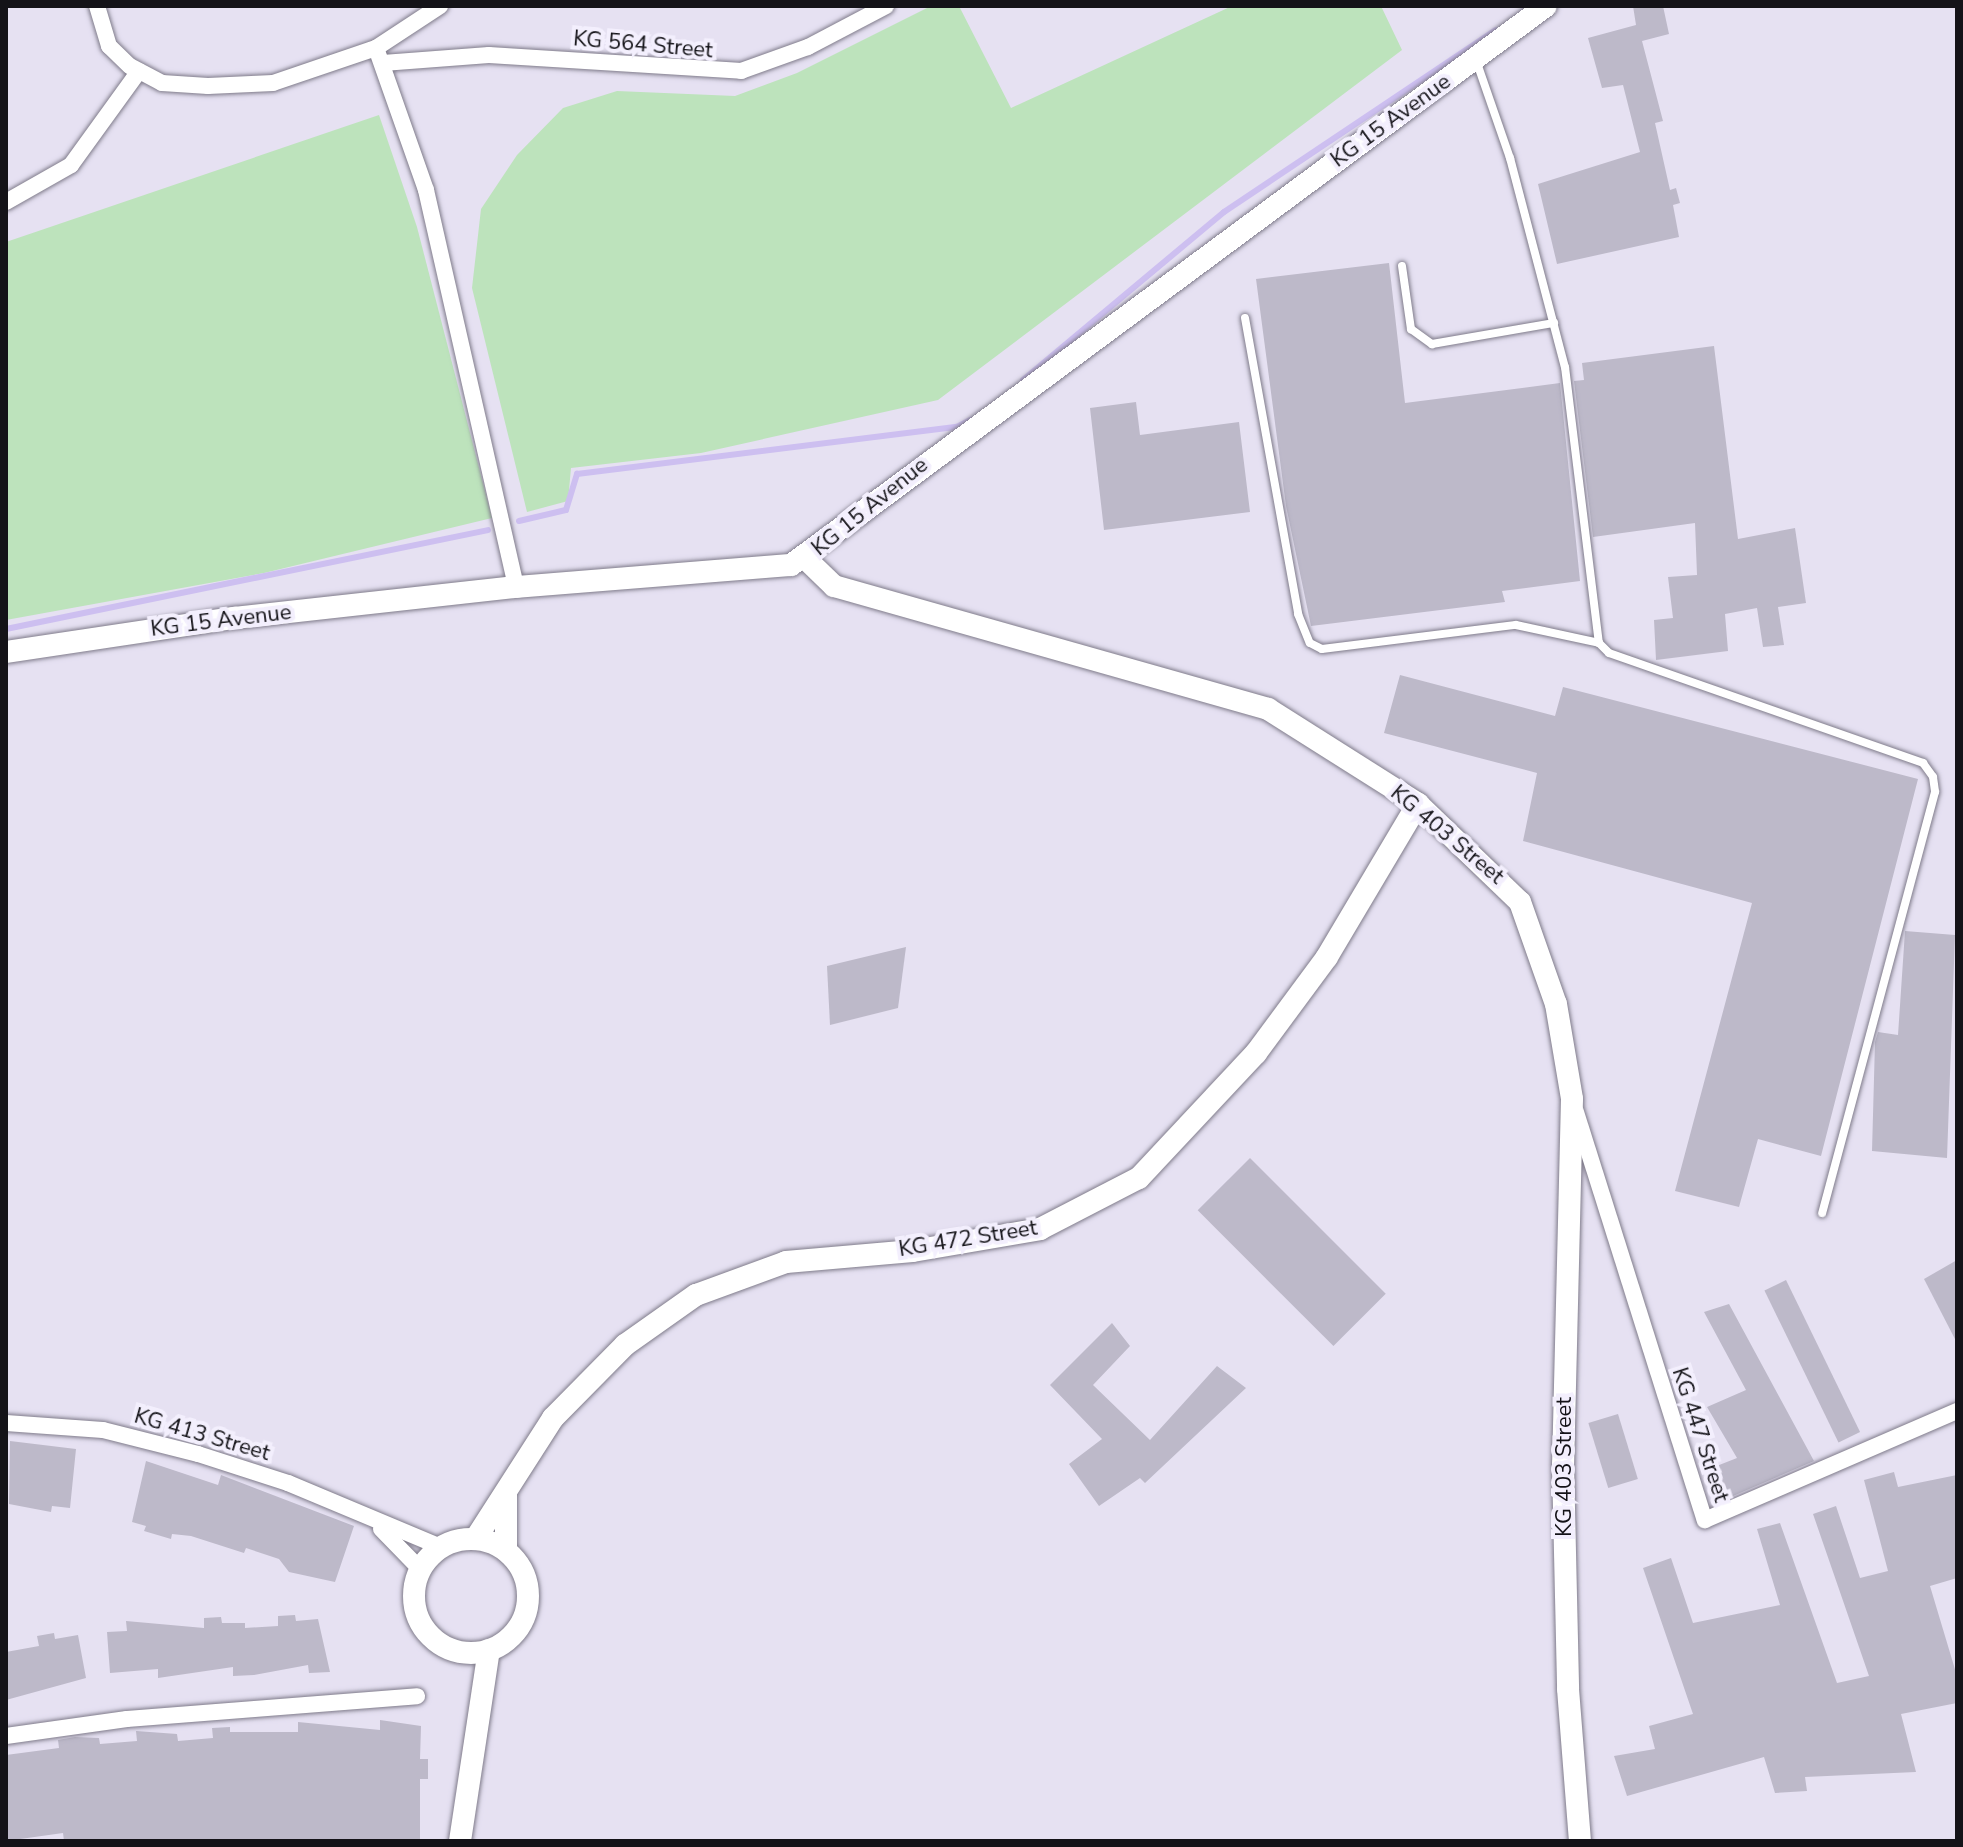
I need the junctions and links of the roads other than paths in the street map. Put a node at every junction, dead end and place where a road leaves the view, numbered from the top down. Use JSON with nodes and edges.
{"nodes":[{"id":1,"x":97,"y":6,"type":"edge"},
{"id":2,"x":440,"y":6,"type":"edge"},
{"id":3,"x":886,"y":6,"type":"edge"},
{"id":4,"x":1546,"y":6,"type":"edge"},
{"id":5,"x":380,"y":56,"type":"junction"},
{"id":6,"x":1476,"y":59,"type":"junction"},
{"id":7,"x":139,"y":71,"type":"junction"},
{"id":8,"x":6,"y":202,"type":"edge"},
{"id":9,"x":1402,"y":266,"type":"dead end"},
{"id":10,"x":1245,"y":318,"type":"dead end"},
{"id":11,"x":1554,"y":323,"type":"junction"},
{"id":12,"x":806,"y":559,"type":"junction"},
{"id":13,"x":516,"y":587,"type":"junction"},
{"id":14,"x":1599,"y":643,"type":"junction"},
{"id":15,"x":6,"y":652,"type":"edge"},
{"id":16,"x":1418,"y":804,"type":"junction"},
{"id":17,"x":1572,"y":1099,"type":"junction"},
{"id":18,"x":1822,"y":1213,"type":"dead end"},
{"id":19,"x":1957,"y":1411,"type":"edge"},
{"id":20,"x":6,"y":1423,"type":"edge"},
{"id":21,"x":506,"y":1492,"type":"junction"},
{"id":22,"x":377,"y":1525,"type":"junction"},
{"id":23,"x":476,"y":1538,"type":"junction"},
{"id":24,"x":441,"y":1547,"type":"junction"},
{"id":25,"x":506,"y":1550,"type":"junction"},
{"id":26,"x":420,"y":1569,"type":"junction"},
{"id":27,"x":489,"y":1650,"type":"junction"},
{"id":28,"x":457,"y":1651,"type":"junction"},
{"id":29,"x":481,"y":1691,"type":"junction"},
{"id":30,"x":417,"y":1696,"type":"dead end"},
{"id":31,"x":6,"y":1736,"type":"edge"},
{"id":32,"x":460,"y":1841,"type":"edge"},
{"id":33,"x":1580,"y":1841,"type":"edge"}],
"edges":[{"from":1,"to":7,"type":"street"},
{"from":2,"to":5,"type":"street"},
{"from":3,"to":5,"type":"street","name":"KG 564 Street"},
{"from":4,"to":6,"type":"main road","name":"KG 15 Avenue"},
{"from":5,"to":7,"type":"street"},
{"from":5,"to":13,"type":"street"},
{"from":6,"to":11,"type":"lane"},
{"from":6,"to":12,"type":"main road","name":"KG 15 Avenue"},
{"from":7,"to":8,"type":"street"},
{"from":9,"to":11,"type":"lane"},
{"from":10,"to":14,"type":"lane"},
{"from":11,"to":14,"type":"lane"},
{"from":12,"to":13,"type":"main road","name":"KG 15 Avenue"},
{"from":12,"to":16,"type":"main road","name":"KG 403 Street"},
{"from":13,"to":15,"type":"main road","name":"KG 15 Avenue"},
{"from":14,"to":18,"type":"lane"},
{"from":16,"to":17,"type":"main road","name":"KG 403 Street"},
{"from":16,"to":21,"type":"main road","name":"KG 472 Street"},
{"from":17,"to":19,"type":"street","name":"KG 447 Street"},
{"from":17,"to":33,"type":"main road","name":"KG 403 Street"},
{"from":20,"to":22,"type":"street","name":"KG 413 Street"},
{"from":21,"to":23,"type":"main road","name":"KG 472 Street"},
{"from":21,"to":25,"type":"main road"},
{"from":22,"to":24,"type":"street","name":"KG 413 Street"},
{"from":22,"to":26,"type":"street","name":"KG 413 Street"},
{"from":23,"to":24,"type":"main road"},
{"from":23,"to":25,"type":"main road"},
{"from":24,"to":26,"type":"main road"},
{"from":25,"to":27,"type":"main road"},
{"from":26,"to":28,"type":"main road"},
{"from":27,"to":28,"type":"main road"},
{"from":27,"to":29,"type":"main road"},
{"from":28,"to":29,"type":"main road"},
{"from":29,"to":32,"type":"main road"},
{"from":30,"to":31,"type":"street"}]}
